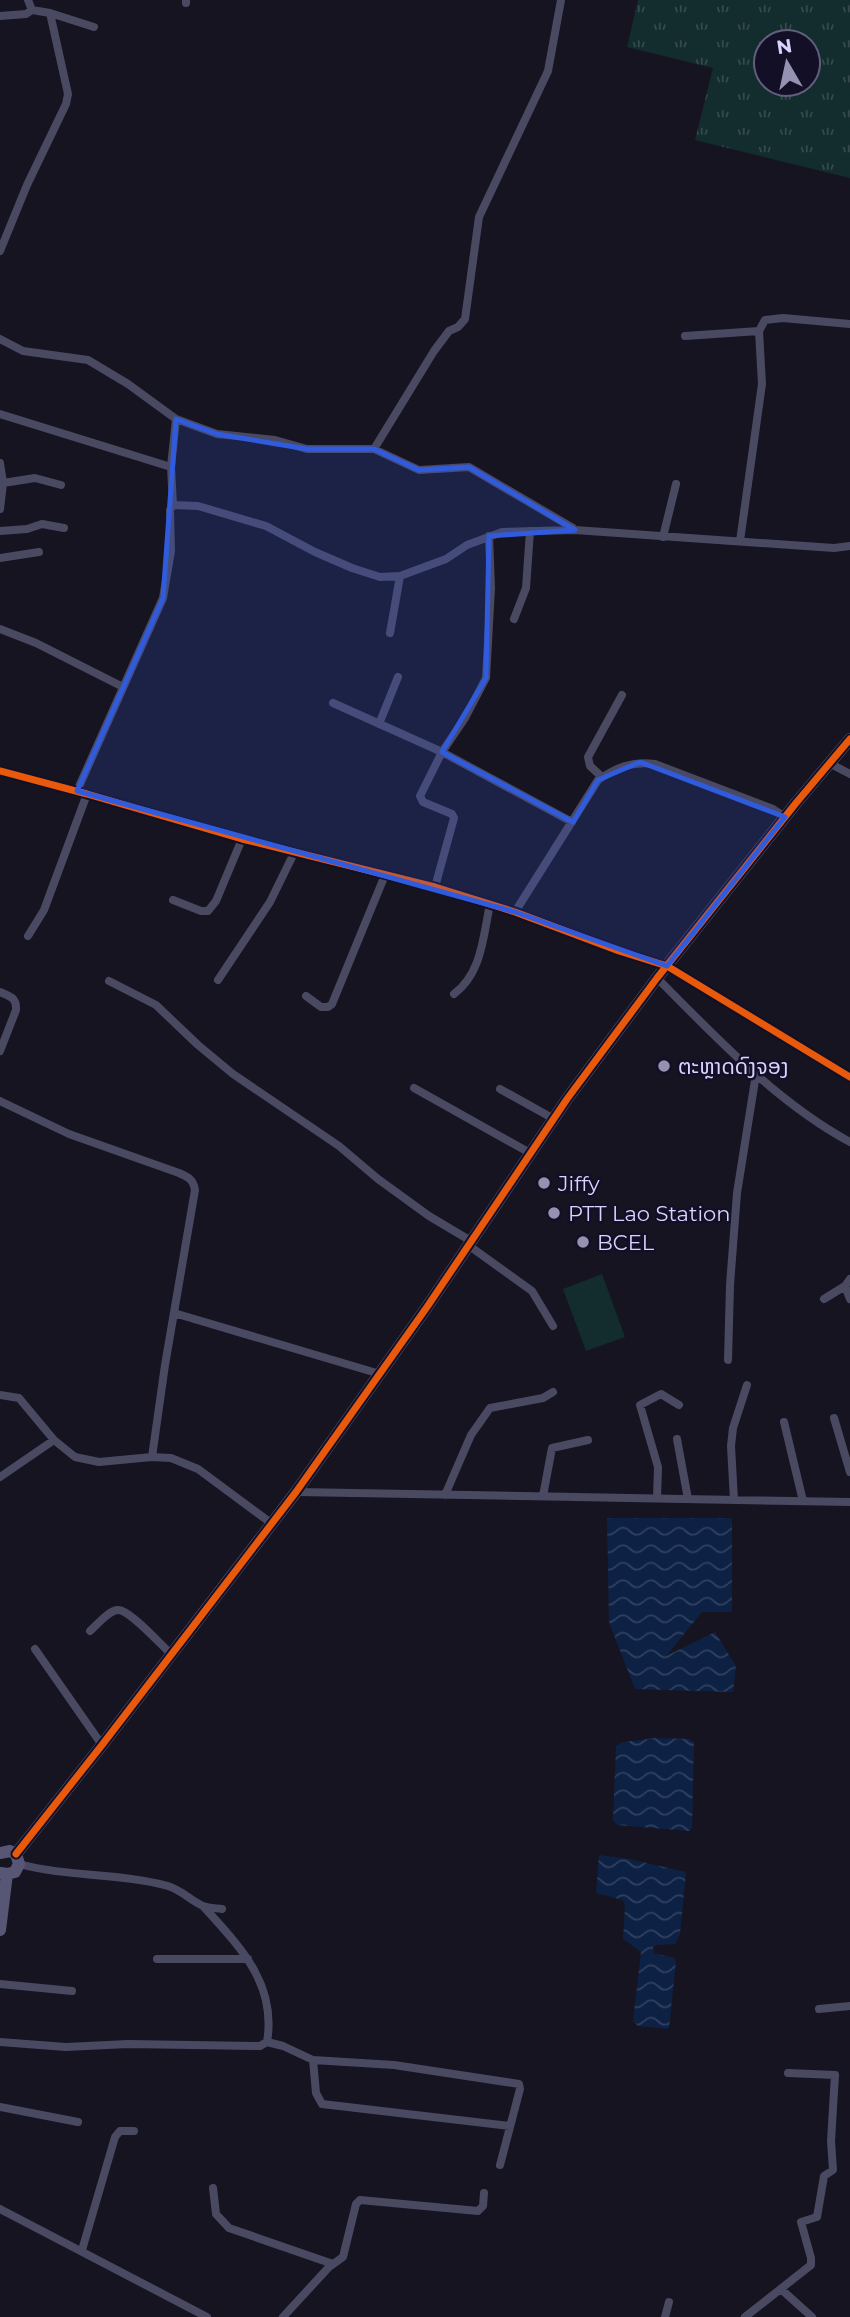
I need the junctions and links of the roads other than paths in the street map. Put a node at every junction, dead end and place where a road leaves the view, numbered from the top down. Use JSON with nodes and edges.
{"nodes":[{"id":1,"x":28,"y":0,"type":"edge"},
{"id":2,"x":561,"y":0,"type":"edge"},
{"id":3,"x":33,"y":10,"type":"junction"},
{"id":4,"x":50,"y":13,"type":"junction"},
{"id":5,"x":0,"y":16,"type":"edge"},
{"id":6,"x":94,"y":27,"type":"dead end"},
{"id":7,"x":0,"y":251,"type":"edge"},
{"id":8,"x":850,"y":324,"type":"edge"},
{"id":9,"x":759,"y":331,"type":"junction"},
{"id":10,"x":685,"y":336,"type":"dead end"},
{"id":11,"x":0,"y":339,"type":"edge"},
{"id":12,"x":0,"y":414,"type":"edge"},
{"id":13,"x":176,"y":419,"type":"junction"},
{"id":14,"x":374,"y":449,"type":"junction"},
{"id":15,"x":0,"y":463,"type":"edge"},
{"id":16,"x":171,"y":467,"type":"junction"},
{"id":17,"x":3,"y":482,"type":"junction"},
{"id":18,"x":676,"y":484,"type":"dead end"},
{"id":19,"x":61,"y":485,"type":"dead end"},
{"id":20,"x":173,"y":505,"type":"junction"},
{"id":21,"x":0,"y":509,"type":"edge"},
{"id":22,"x":64,"y":528,"type":"dead end"},
{"id":23,"x":575,"y":530,"type":"junction"},
{"id":24,"x":0,"y":531,"type":"edge"},
{"id":25,"x":530,"y":531,"type":"junction"},
{"id":26,"x":489,"y":536,"type":"junction"},
{"id":27,"x":663,"y":537,"type":"junction"},
{"id":28,"x":740,"y":541,"type":"junction"},
{"id":29,"x":850,"y":546,"type":"edge"},
{"id":30,"x":39,"y":552,"type":"dead end"},
{"id":31,"x":0,"y":558,"type":"edge"},
{"id":32,"x":400,"y":576,"type":"junction"},
{"id":33,"x":514,"y":620,"type":"dead end"},
{"id":34,"x":0,"y":629,"type":"edge"},
{"id":35,"x":390,"y":633,"type":"dead end"},
{"id":36,"x":398,"y":677,"type":"dead end"},
{"id":37,"x":123,"y":687,"type":"junction"},
{"id":38,"x":622,"y":695,"type":"dead end"},
{"id":39,"x":332,"y":703,"type":"dead end"},
{"id":40,"x":379,"y":724,"type":"junction"},
{"id":41,"x":850,"y":740,"type":"edge"},
{"id":42,"x":442,"y":752,"type":"junction"},
{"id":43,"x":830,"y":763,"type":"junction"},
{"id":44,"x":0,"y":771,"type":"edge"},
{"id":45,"x":850,"y":774,"type":"edge"},
{"id":46,"x":602,"y":778,"type":"junction"},
{"id":47,"x":77,"y":791,"type":"junction"},
{"id":48,"x":87,"y":794,"type":"junction"},
{"id":49,"x":785,"y":817,"type":"junction"},
{"id":50,"x":572,"y":822,"type":"junction"},
{"id":51,"x":242,"y":839,"type":"junction"},
{"id":52,"x":295,"y":851,"type":"junction"},
{"id":53,"x":385,"y":875,"type":"junction"},
{"id":54,"x":435,"y":887,"type":"junction"},
{"id":55,"x":173,"y":900,"type":"dead end"},
{"id":56,"x":490,"y":904,"type":"junction"},
{"id":57,"x":515,"y":912,"type":"junction"},
{"id":58,"x":28,"y":936,"type":"dead end"},
{"id":59,"x":667,"y":966,"type":"junction"},
{"id":60,"x":657,"y":978,"type":"junction"},
{"id":61,"x":218,"y":980,"type":"dead end"},
{"id":62,"x":109,"y":981,"type":"dead end"},
{"id":63,"x":0,"y":992,"type":"edge"},
{"id":64,"x":454,"y":994,"type":"dead end"},
{"id":65,"x":306,"y":996,"type":"dead end"},
{"id":66,"x":0,"y":1051,"type":"edge"},
{"id":67,"x":756,"y":1074,"type":"junction"},
{"id":68,"x":850,"y":1077,"type":"edge"},
{"id":69,"x":414,"y":1088,"type":"dead end"},
{"id":70,"x":500,"y":1089,"type":"dead end"},
{"id":71,"x":0,"y":1101,"type":"edge"},
{"id":72,"x":554,"y":1119,"type":"junction"},
{"id":73,"x":850,"y":1142,"type":"edge"},
{"id":74,"x":530,"y":1153,"type":"junction"},
{"id":75,"x":469,"y":1243,"type":"junction"},
{"id":76,"x":848,"y":1283,"type":"edge"},
{"id":77,"x":824,"y":1299,"type":"dead end"},
{"id":78,"x":850,"y":1299,"type":"edge"},
{"id":79,"x":174,"y":1313,"type":"junction"},
{"id":80,"x":553,"y":1326,"type":"dead end"},
{"id":81,"x":728,"y":1360,"type":"dead end"},
{"id":82,"x":380,"y":1374,"type":"junction"},
{"id":83,"x":747,"y":1385,"type":"dead end"},
{"id":84,"x":553,"y":1392,"type":"dead end"},
{"id":85,"x":0,"y":1395,"type":"edge"},
{"id":86,"x":679,"y":1405,"type":"dead end"},
{"id":87,"x":834,"y":1418,"type":"dead end"},
{"id":88,"x":784,"y":1422,"type":"dead end"},
{"id":89,"x":677,"y":1439,"type":"dead end"},
{"id":90,"x":54,"y":1440,"type":"junction"},
{"id":91,"x":588,"y":1440,"type":"dead end"},
{"id":92,"x":152,"y":1457,"type":"junction"},
{"id":93,"x":850,"y":1472,"type":"edge"},
{"id":94,"x":0,"y":1477,"type":"edge"},
{"id":95,"x":296,"y":1492,"type":"junction"},
{"id":96,"x":445,"y":1495,"type":"junction"},
{"id":97,"x":543,"y":1496,"type":"junction"},
{"id":98,"x":657,"y":1498,"type":"junction"},
{"id":99,"x":688,"y":1499,"type":"junction"},
{"id":100,"x":734,"y":1500,"type":"junction"},
{"id":101,"x":803,"y":1501,"type":"junction"},
{"id":102,"x":850,"y":1502,"type":"edge"},
{"id":103,"x":271,"y":1523,"type":"junction"},
{"id":104,"x":90,"y":1630,"type":"dead end"},
{"id":105,"x":34,"y":1649,"type":"dead end"},
{"id":106,"x":171,"y":1654,"type":"junction"},
{"id":107,"x":102,"y":1745,"type":"junction"},
{"id":108,"x":8,"y":1852,"type":"edge"},
{"id":109,"x":3,"y":1873,"type":"edge"},
{"id":110,"x":202,"y":1906,"type":"junction"},
{"id":111,"x":222,"y":1909,"type":"dead end"},
{"id":112,"x":0,"y":1930,"type":"edge"},
{"id":113,"x":157,"y":1959,"type":"dead end"},
{"id":114,"x":248,"y":1959,"type":"junction"},
{"id":115,"x":0,"y":1984,"type":"edge"},
{"id":116,"x":72,"y":1991,"type":"dead end"},
{"id":117,"x":850,"y":2006,"type":"edge"},
{"id":118,"x":819,"y":2008,"type":"dead end"},
{"id":119,"x":0,"y":2042,"type":"edge"},
{"id":120,"x":267,"y":2042,"type":"junction"},
{"id":121,"x":313,"y":2060,"type":"junction"},
{"id":122,"x":788,"y":2073,"type":"dead end"},
{"id":123,"x":0,"y":2107,"type":"edge"},
{"id":124,"x":78,"y":2122,"type":"dead end"},
{"id":125,"x":510,"y":2126,"type":"junction"},
{"id":126,"x":134,"y":2131,"type":"dead end"},
{"id":127,"x":500,"y":2165,"type":"dead end"},
{"id":128,"x":213,"y":2188,"type":"dead end"},
{"id":129,"x":484,"y":2193,"type":"dead end"},
{"id":130,"x":0,"y":2209,"type":"edge"},
{"id":131,"x":82,"y":2250,"type":"junction"},
{"id":132,"x":333,"y":2264,"type":"junction"},
{"id":133,"x":782,"y":2290,"type":"junction"},
{"id":134,"x":669,"y":2302,"type":"dead end"},
{"id":135,"x":207,"y":2317,"type":"edge"},
{"id":136,"x":284,"y":2317,"type":"edge"},
{"id":137,"x":665,"y":2317,"type":"edge"},
{"id":138,"x":745,"y":2317,"type":"edge"},
{"id":139,"x":812,"y":2317,"type":"edge"}],
"edges":[{"from":1,"to":3,"type":"street"},
{"from":2,"to":14,"type":"street"},
{"from":3,"to":4,"type":"street"},
{"from":3,"to":5,"type":"street"},
{"from":4,"to":6,"type":"street"},
{"from":4,"to":7,"type":"street"},
{"from":8,"to":9,"type":"street"},
{"from":9,"to":10,"type":"street"},
{"from":9,"to":28,"type":"street"},
{"from":11,"to":13,"type":"street"},
{"from":12,"to":16,"type":"street"},
{"from":13,"to":14,"type":"street"},
{"from":13,"to":16,"type":"street"},
{"from":14,"to":23,"type":"street"},
{"from":15,"to":17,"type":"street"},
{"from":16,"to":20,"type":"street"},
{"from":17,"to":19,"type":"street"},
{"from":17,"to":21,"type":"street"},
{"from":18,"to":27,"type":"street"},
{"from":20,"to":32,"type":"street"},
{"from":20,"to":37,"type":"street"},
{"from":22,"to":24,"type":"street"},
{"from":23,"to":25,"type":"street"},
{"from":23,"to":27,"type":"street"},
{"from":25,"to":26,"type":"street"},
{"from":25,"to":33,"type":"street"},
{"from":26,"to":32,"type":"street"},
{"from":26,"to":42,"type":"street"},
{"from":27,"to":28,"type":"street"},
{"from":28,"to":29,"type":"street"},
{"from":30,"to":31,"type":"street"},
{"from":32,"to":35,"type":"street"},
{"from":34,"to":37,"type":"street"},
{"from":36,"to":40,"type":"street"},
{"from":37,"to":47,"type":"street"},
{"from":38,"to":46,"type":"street"},
{"from":39,"to":40,"type":"street"},
{"from":40,"to":42,"type":"street"},
{"from":41,"to":43,"type":"street"},
{"from":42,"to":50,"type":"street"},
{"from":42,"to":54,"type":"street"},
{"from":43,"to":45,"type":"street"},
{"from":43,"to":49,"type":"street"},
{"from":44,"to":47,"type":"street"},
{"from":46,"to":49,"type":"street"},
{"from":46,"to":50,"type":"street"},
{"from":47,"to":48,"type":"street"},
{"from":48,"to":51,"type":"street"},
{"from":48,"to":58,"type":"street"},
{"from":49,"to":59,"type":"street"},
{"from":50,"to":57,"type":"street"},
{"from":51,"to":52,"type":"street"},
{"from":51,"to":55,"type":"street"},
{"from":52,"to":53,"type":"street"},
{"from":52,"to":61,"type":"street"},
{"from":53,"to":54,"type":"street"},
{"from":53,"to":65,"type":"street"},
{"from":54,"to":56,"type":"street"},
{"from":56,"to":57,"type":"street"},
{"from":56,"to":64,"type":"street"},
{"from":57,"to":59,"type":"street"},
{"from":59,"to":60,"type":"street"},
{"from":59,"to":68,"type":"street"},
{"from":60,"to":67,"type":"street"},
{"from":60,"to":72,"type":"street"},
{"from":62,"to":75,"type":"street"},
{"from":63,"to":66,"type":"street"},
{"from":67,"to":73,"type":"street"},
{"from":67,"to":81,"type":"street"},
{"from":69,"to":74,"type":"street"},
{"from":70,"to":72,"type":"street"},
{"from":71,"to":79,"type":"street"},
{"from":72,"to":74,"type":"street"},
{"from":74,"to":75,"type":"street"},
{"from":75,"to":80,"type":"street"},
{"from":75,"to":82,"type":"street"},
{"from":76,"to":77,"type":"street"},
{"from":76,"to":78,"type":"street"},
{"from":79,"to":82,"type":"street"},
{"from":79,"to":92,"type":"street"},
{"from":82,"to":95,"type":"street"},
{"from":83,"to":100,"type":"street"},
{"from":84,"to":96,"type":"street"},
{"from":85,"to":90,"type":"street"},
{"from":86,"to":98,"type":"street"},
{"from":87,"to":93,"type":"street"},
{"from":88,"to":101,"type":"street"},
{"from":89,"to":99,"type":"street"},
{"from":90,"to":92,"type":"street"},
{"from":90,"to":94,"type":"street"},
{"from":91,"to":97,"type":"street"},
{"from":92,"to":103,"type":"street"},
{"from":95,"to":96,"type":"street"},
{"from":95,"to":103,"type":"street"},
{"from":96,"to":97,"type":"street"},
{"from":97,"to":98,"type":"street"},
{"from":98,"to":99,"type":"street"},
{"from":99,"to":100,"type":"street"},
{"from":100,"to":101,"type":"street"},
{"from":101,"to":102,"type":"street"},
{"from":103,"to":106,"type":"street"},
{"from":104,"to":106,"type":"street"},
{"from":105,"to":107,"type":"street"},
{"from":106,"to":107,"type":"street"},
{"from":107,"to":108,"type":"street"},
{"from":108,"to":109,"type":"street"},
{"from":108,"to":110,"type":"street"},
{"from":109,"to":112,"type":"street"},
{"from":110,"to":111,"type":"street"},
{"from":110,"to":114,"type":"street"},
{"from":113,"to":114,"type":"street"},
{"from":114,"to":120,"type":"street"},
{"from":115,"to":116,"type":"street"},
{"from":117,"to":118,"type":"street"},
{"from":119,"to":120,"type":"street"},
{"from":120,"to":121,"type":"street"},
{"from":121,"to":125,"type":"street"},
{"from":121,"to":125,"type":"street"},
{"from":122,"to":133,"type":"street"},
{"from":123,"to":124,"type":"street"},
{"from":125,"to":127,"type":"street"},
{"from":126,"to":131,"type":"street"},
{"from":128,"to":132,"type":"street"},
{"from":129,"to":132,"type":"street"},
{"from":130,"to":131,"type":"street"},
{"from":131,"to":135,"type":"street"},
{"from":132,"to":136,"type":"street"},
{"from":133,"to":138,"type":"street"},
{"from":133,"to":139,"type":"street"},
{"from":134,"to":137,"type":"street"}]}
